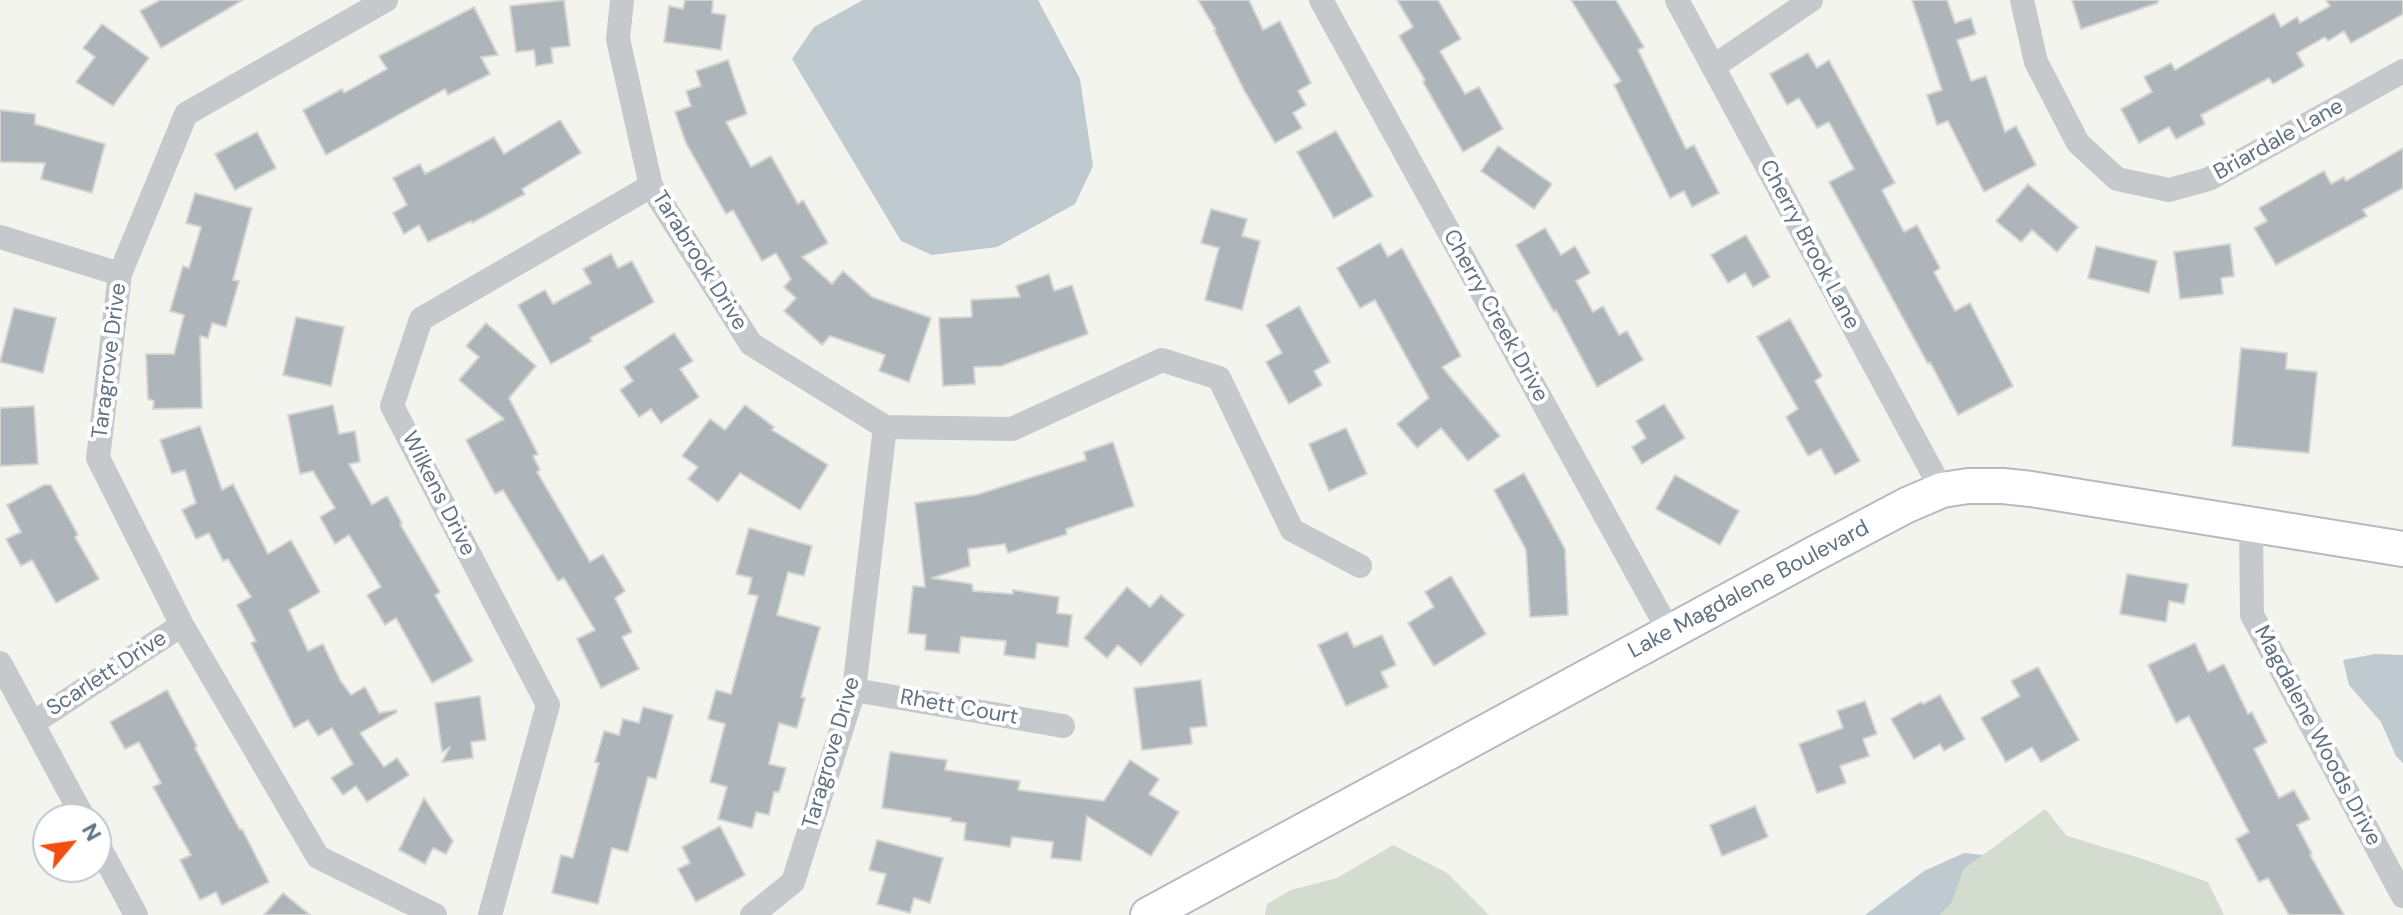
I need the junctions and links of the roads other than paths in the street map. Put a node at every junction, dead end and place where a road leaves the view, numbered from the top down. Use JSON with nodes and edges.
{"nodes":[{"id":1,"x":386,"y":0,"type":"edge"},
{"id":2,"x":622,"y":0,"type":"edge"},
{"id":3,"x":1321,"y":0,"type":"edge"},
{"id":4,"x":1677,"y":0,"type":"edge"},
{"id":5,"x":1811,"y":0,"type":"edge"},
{"id":6,"x":2022,"y":0,"type":"edge"},
{"id":7,"x":1713,"y":67,"type":"junction"},
{"id":8,"x":2403,"y":71,"type":"edge"},
{"id":9,"x":651,"y":186,"type":"junction"},
{"id":10,"x":0,"y":237,"type":"edge"},
{"id":11,"x":120,"y":274,"type":"junction"},
{"id":12,"x":885,"y":427,"type":"junction"},
{"id":13,"x":1942,"y":490,"type":"junction"},
{"id":14,"x":2251,"y":524,"type":"junction"},
{"id":15,"x":2403,"y":549,"type":"edge"},
{"id":16,"x":1360,"y":566,"type":"dead end"},
{"id":17,"x":182,"y":625,"type":"junction"},
{"id":18,"x":1670,"y":633,"type":"junction"},
{"id":19,"x":0,"y":663,"type":"edge"},
{"id":20,"x":854,"y":690,"type":"junction"},
{"id":21,"x":33,"y":723,"type":"junction"},
{"id":22,"x":1063,"y":726,"type":"dead end"},
{"id":23,"x":76,"y":803,"type":"edge"},
{"id":24,"x":112,"y":871,"type":"edge"},
{"id":25,"x":2403,"y":896,"type":"edge"},
{"id":26,"x":136,"y":915,"type":"edge"},
{"id":27,"x":435,"y":915,"type":"edge"},
{"id":28,"x":490,"y":915,"type":"edge"},
{"id":29,"x":752,"y":915,"type":"edge"},
{"id":30,"x":1148,"y":915,"type":"edge"}],
"edges":[{"from":1,"to":11,"type":"street","name":"Taragrove Drive"},
{"from":2,"to":9,"type":"street","name":"Tarabrook Drive"},
{"from":3,"to":18,"type":"street","name":"Cherry Creek Drive"},
{"from":4,"to":7,"type":"street","name":"Cherry Brook Lane"},
{"from":5,"to":7,"type":"street"},
{"from":6,"to":8,"type":"street","name":"Briardale Lane"},
{"from":7,"to":13,"type":"street","name":"Cherry Brook Lane"},
{"from":9,"to":12,"type":"street","name":"Tarabrook Drive"},
{"from":9,"to":28,"type":"street","name":"Wilkens Drive"},
{"from":10,"to":11,"type":"street"},
{"from":11,"to":17,"type":"street","name":"Taragrove Drive"},
{"from":12,"to":16,"type":"street"},
{"from":12,"to":20,"type":"street","name":"Taragrove Drive"},
{"from":13,"to":14,"type":"street","name":"Lake Magdalene Boulevard"},
{"from":13,"to":18,"type":"street","name":"Lake Magdalene Boulevard"},
{"from":14,"to":15,"type":"street","name":"Lake Magdalene Boulevard"},
{"from":14,"to":25,"type":"street","name":"Magdalene Woods Drive"},
{"from":17,"to":21,"type":"street","name":"Scarlett Drive"},
{"from":17,"to":27,"type":"street","name":"Taragrove Drive"},
{"from":18,"to":30,"type":"street","name":"Lake Magdalene Boulevard"},
{"from":19,"to":21,"type":"street"},
{"from":20,"to":22,"type":"street","name":"Rhett Court"},
{"from":20,"to":29,"type":"street","name":"Taragrove Drive"},
{"from":21,"to":23,"type":"street"},
{"from":24,"to":26,"type":"street"}]}
